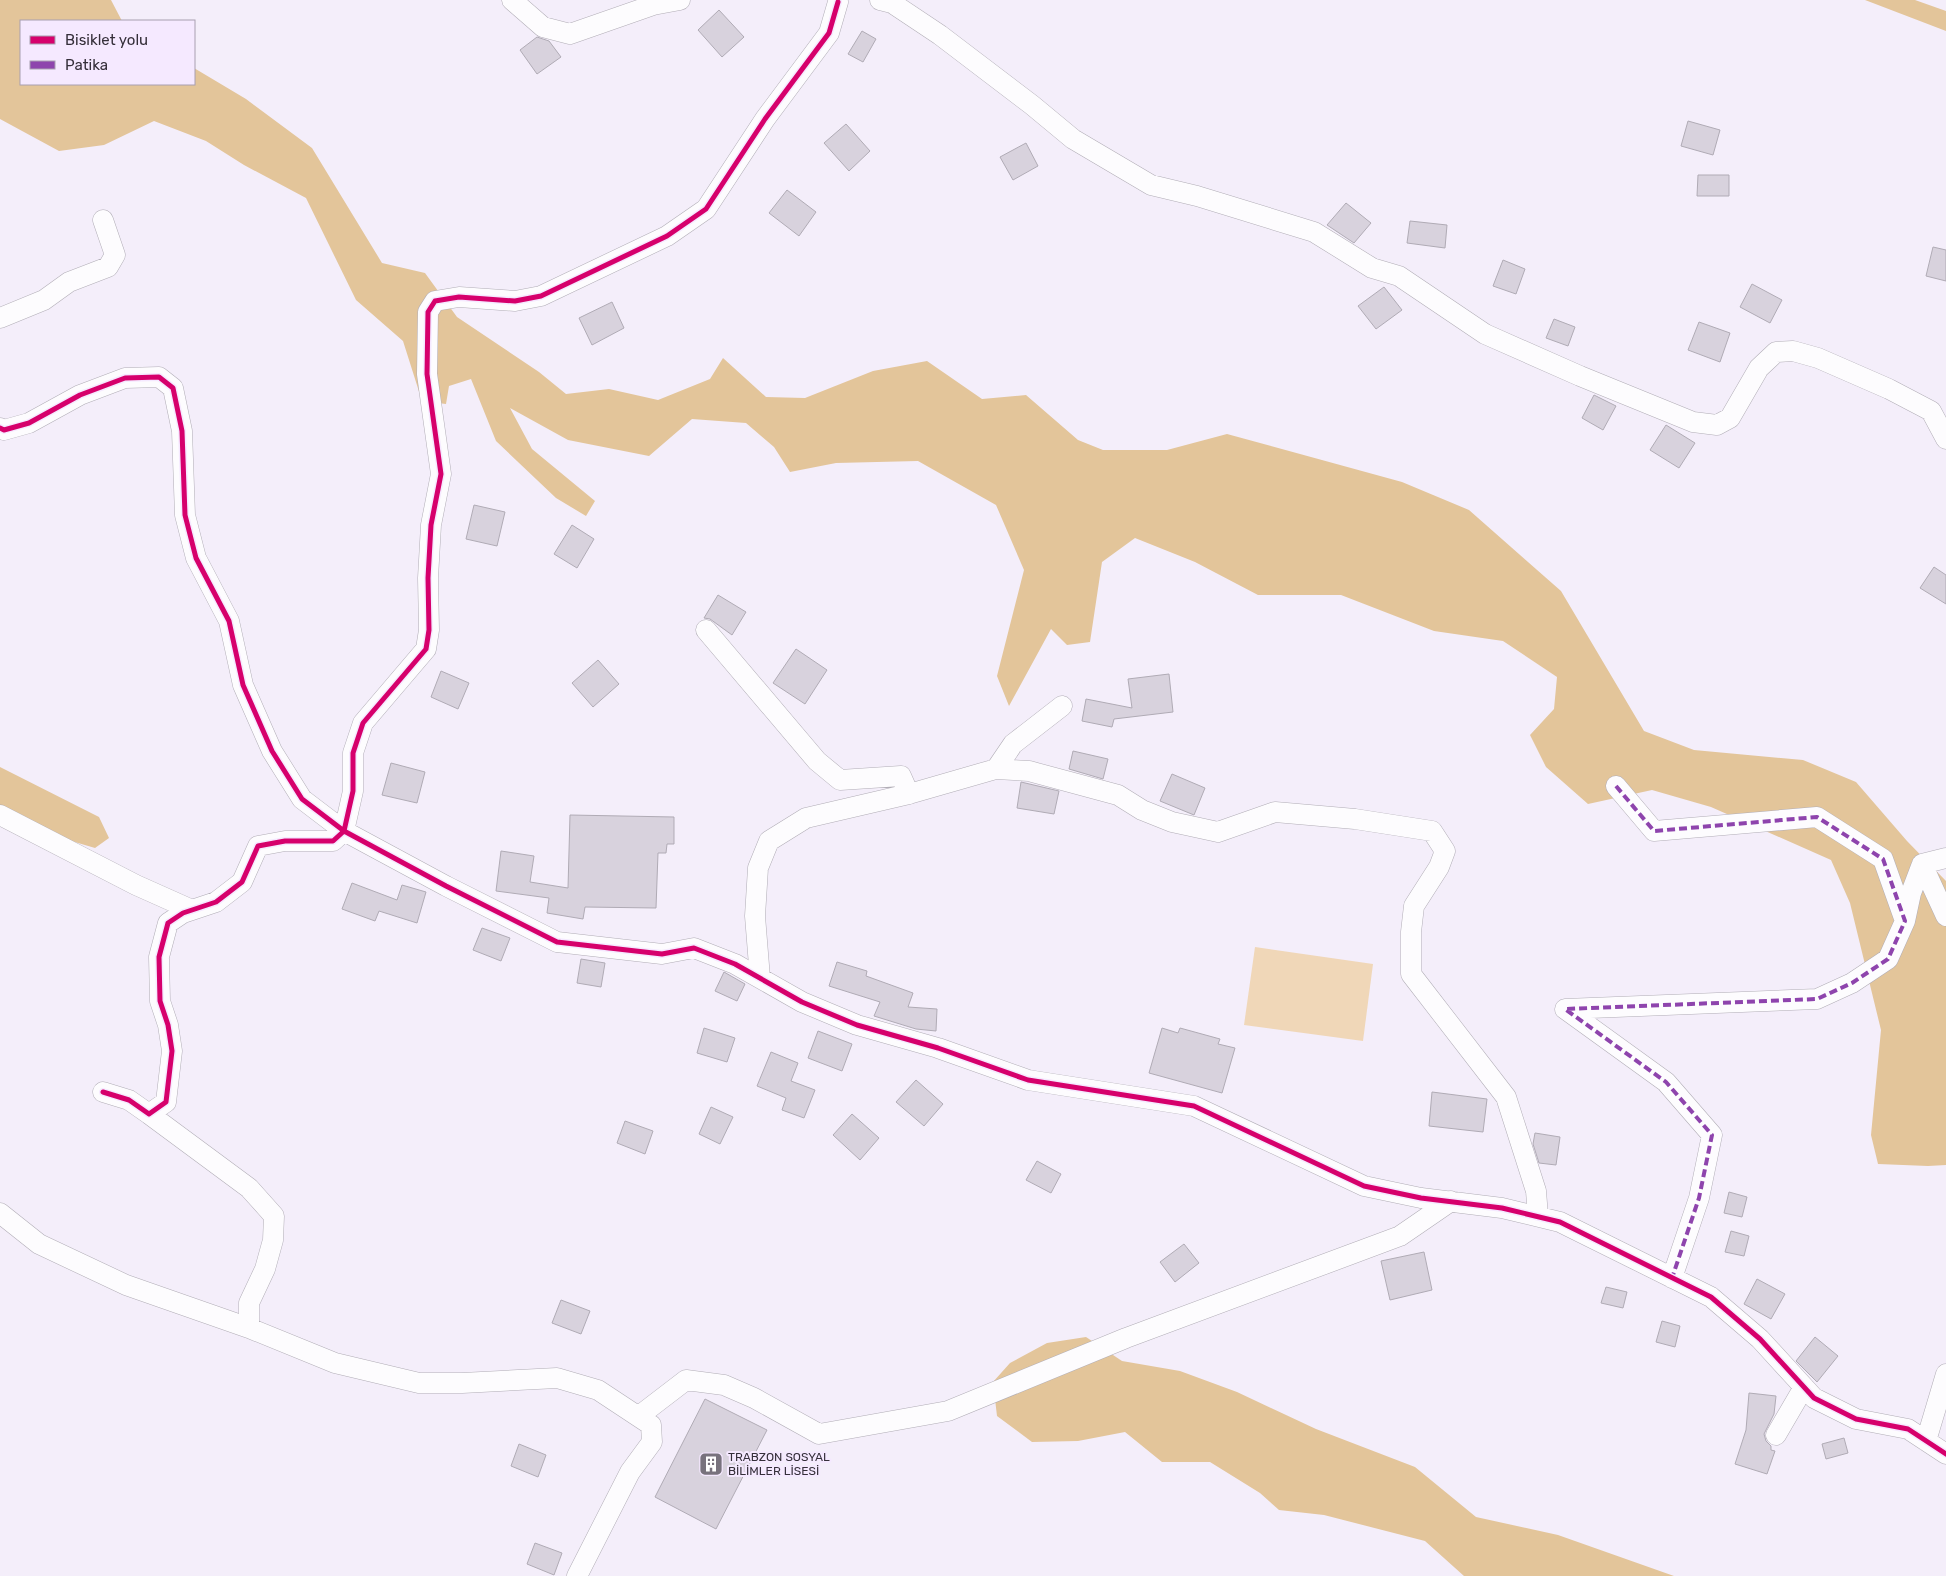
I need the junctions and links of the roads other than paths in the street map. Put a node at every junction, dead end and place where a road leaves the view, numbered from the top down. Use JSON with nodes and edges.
{"nodes":[{"id":1,"x":512,"y":0,"type":"edge"},
{"id":2,"x":680,"y":0,"type":"edge"},
{"id":3,"x":880,"y":0,"type":"edge"},
{"id":4,"x":840,"y":1,"type":"edge"},
{"id":5,"x":103,"y":220,"type":"dead end"},
{"id":6,"x":0,"y":318,"type":"edge"},
{"id":7,"x":1939,"y":408,"type":"edge"},
{"id":8,"x":0,"y":428,"type":"edge"},
{"id":9,"x":1946,"y":439,"type":"edge"},
{"id":10,"x":706,"y":630,"type":"dead end"},
{"id":11,"x":1062,"y":706,"type":"dead end"},
{"id":12,"x":996,"y":769,"type":"junction"},
{"id":13,"x":1616,"y":786,"type":"dead end"},
{"id":14,"x":909,"y":794,"type":"junction"},
{"id":15,"x":0,"y":815,"type":"edge"},
{"id":16,"x":344,"y":831,"type":"junction"},
{"id":17,"x":1946,"y":858,"type":"edge"},
{"id":18,"x":1922,"y":864,"type":"junction"},
{"id":19,"x":192,"y":910,"type":"junction"},
{"id":20,"x":1946,"y":916,"type":"edge"},
{"id":21,"x":1905,"y":922,"type":"junction"},
{"id":22,"x":760,"y":978,"type":"junction"},
{"id":23,"x":103,"y":1092,"type":"dead end"},
{"id":24,"x":149,"y":1114,"type":"junction"},
{"id":25,"x":1451,"y":1202,"type":"junction"},
{"id":26,"x":0,"y":1213,"type":"edge"},
{"id":27,"x":1538,"y":1216,"type":"junction"},
{"id":28,"x":1672,"y":1278,"type":"junction"},
{"id":29,"x":249,"y":1328,"type":"junction"},
{"id":30,"x":1946,"y":1374,"type":"edge"},
{"id":31,"x":1804,"y":1387,"type":"junction"},
{"id":32,"x":639,"y":1416,"type":"junction"},
{"id":33,"x":1776,"y":1434,"type":"dead end"},
{"id":34,"x":1926,"y":1441,"type":"junction"},
{"id":35,"x":1946,"y":1454,"type":"edge"},
{"id":36,"x":577,"y":1576,"type":"edge"}],
"edges":[{"from":1,"to":2,"type":"street"},
{"from":3,"to":7,"type":"street"},
{"from":4,"to":16,"type":"street"},
{"from":5,"to":6,"type":"street"},
{"from":7,"to":9,"type":"street"},
{"from":8,"to":16,"type":"street"},
{"from":10,"to":14,"type":"street"},
{"from":11,"to":12,"type":"street"},
{"from":12,"to":14,"type":"street"},
{"from":12,"to":27,"type":"street"},
{"from":13,"to":21,"type":"street"},
{"from":14,"to":22,"type":"street"},
{"from":15,"to":19,"type":"street"},
{"from":16,"to":19,"type":"street"},
{"from":16,"to":22,"type":"street"},
{"from":17,"to":18,"type":"street"},
{"from":18,"to":20,"type":"street"},
{"from":18,"to":21,"type":"street"},
{"from":19,"to":24,"type":"street"},
{"from":21,"to":28,"type":"street"},
{"from":22,"to":25,"type":"street"},
{"from":23,"to":24,"type":"street"},
{"from":24,"to":29,"type":"street"},
{"from":25,"to":27,"type":"street"},
{"from":25,"to":32,"type":"street"},
{"from":26,"to":29,"type":"street"},
{"from":27,"to":28,"type":"street"},
{"from":28,"to":31,"type":"street"},
{"from":29,"to":32,"type":"street"},
{"from":30,"to":34,"type":"street"},
{"from":31,"to":33,"type":"street"},
{"from":31,"to":34,"type":"street"},
{"from":32,"to":36,"type":"street"},
{"from":34,"to":35,"type":"street"}]}
